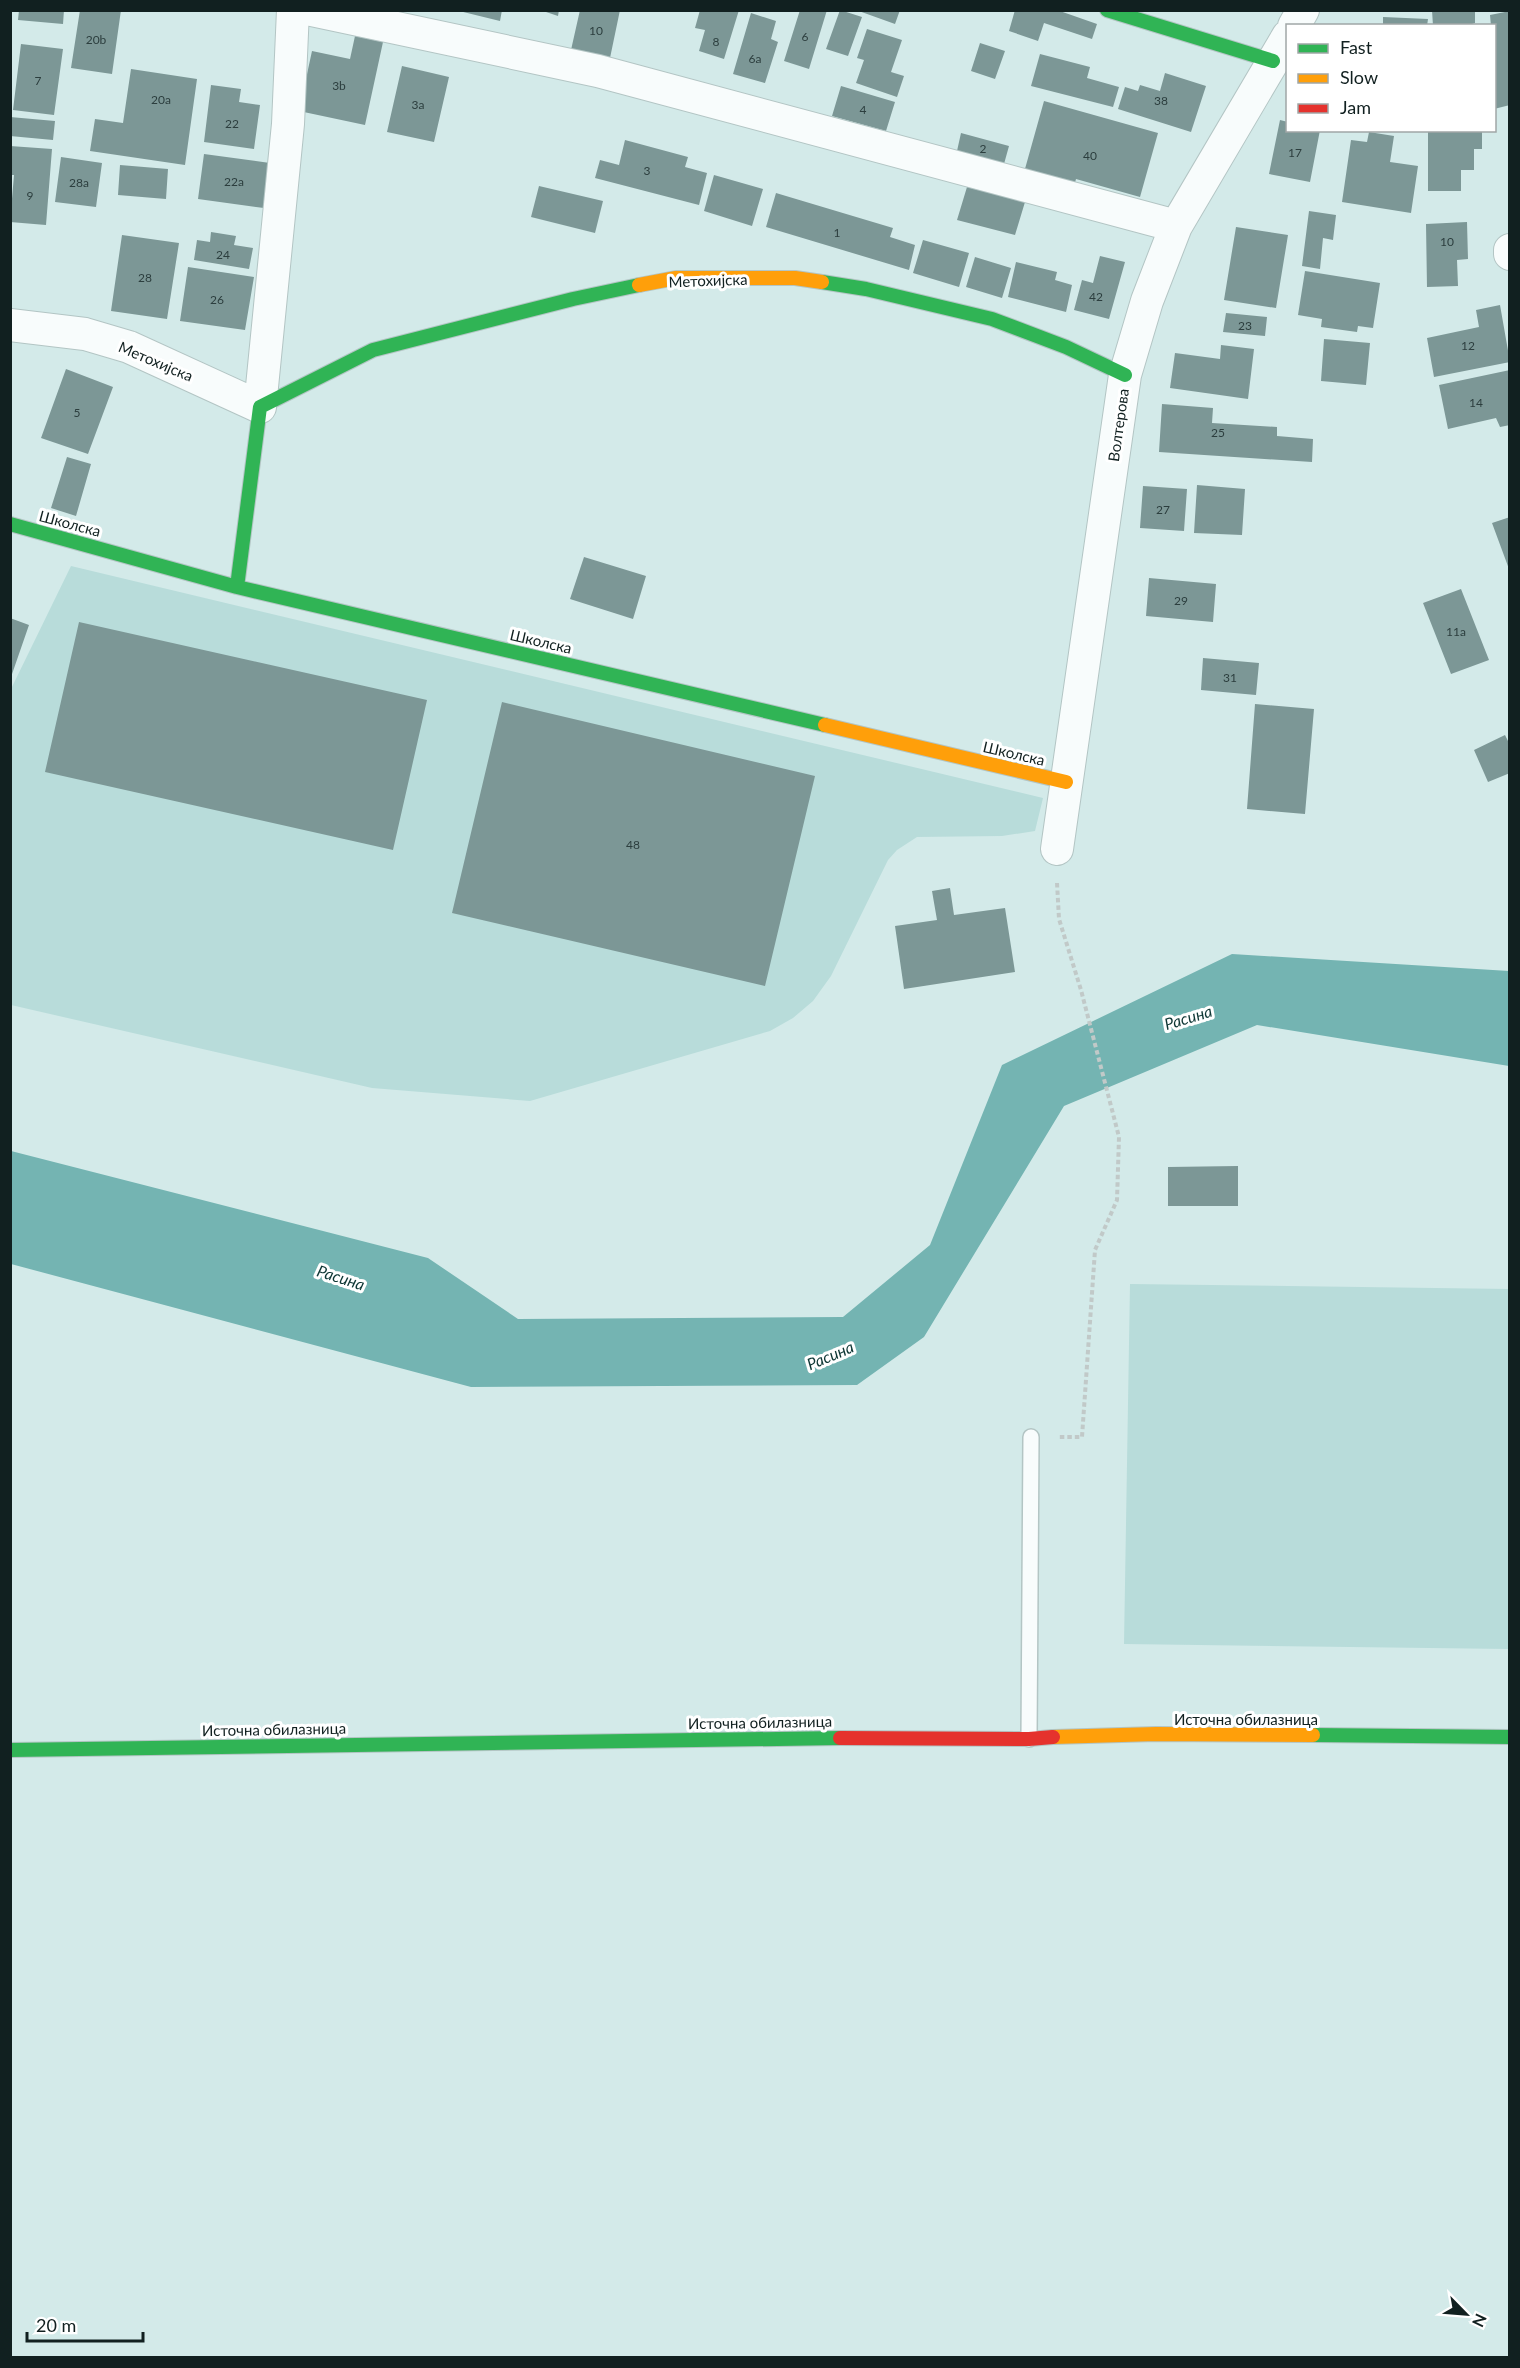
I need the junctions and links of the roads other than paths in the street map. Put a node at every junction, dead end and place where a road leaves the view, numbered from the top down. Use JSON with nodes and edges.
{"nodes":[{"id":1,"x":293,"y":10,"type":"edge"},
{"id":2,"x":312,"y":10,"type":"edge"},
{"id":3,"x":1107,"y":10,"type":"edge"},
{"id":4,"x":1303,"y":10,"type":"edge"},
{"id":5,"x":1295,"y":24,"type":"edge"},
{"id":6,"x":1280,"y":49,"type":"edge"},
{"id":7,"x":1176,"y":226,"type":"junction"},
{"id":8,"x":10,"y":325,"type":"edge"},
{"id":9,"x":1125,"y":375,"type":"junction"},
{"id":10,"x":260,"y":407,"type":"junction"},
{"id":11,"x":10,"y":524,"type":"edge"},
{"id":12,"x":237,"y":587,"type":"junction"},
{"id":13,"x":1066,"y":782,"type":"junction"},
{"id":14,"x":1057,"y":849,"type":"road end"},
{"id":15,"x":1031,"y":1437,"type":"road end"},
{"id":16,"x":1509,"y":1737,"type":"edge"},
{"id":17,"x":1029,"y":1739,"type":"junction"},
{"id":18,"x":10,"y":1750,"type":"edge"}],
"edges":[{"from":1,"to":10,"type":"street"},
{"from":2,"to":7,"type":"street"},
{"from":3,"to":6,"type":"street"},
{"from":4,"to":5,"type":"street"},
{"from":6,"to":7,"type":"street","name":"Волтерова"},
{"from":7,"to":9,"type":"street","name":"Волтерова"},
{"from":8,"to":10,"type":"street","name":"Метохијска"},
{"from":9,"to":10,"type":"street","name":"Метохијска"},
{"from":9,"to":13,"type":"street","name":"Волтерова"},
{"from":10,"to":12,"type":"street"},
{"from":11,"to":12,"type":"street","name":"Школска"},
{"from":12,"to":13,"type":"street","name":"Школска"},
{"from":13,"to":14,"type":"street","name":"Волтерова"},
{"from":15,"to":17,"type":"lane"},
{"from":16,"to":17,"type":"street","name":"Источна обилазница"},
{"from":17,"to":18,"type":"street","name":"Источна обилазница"}]}
